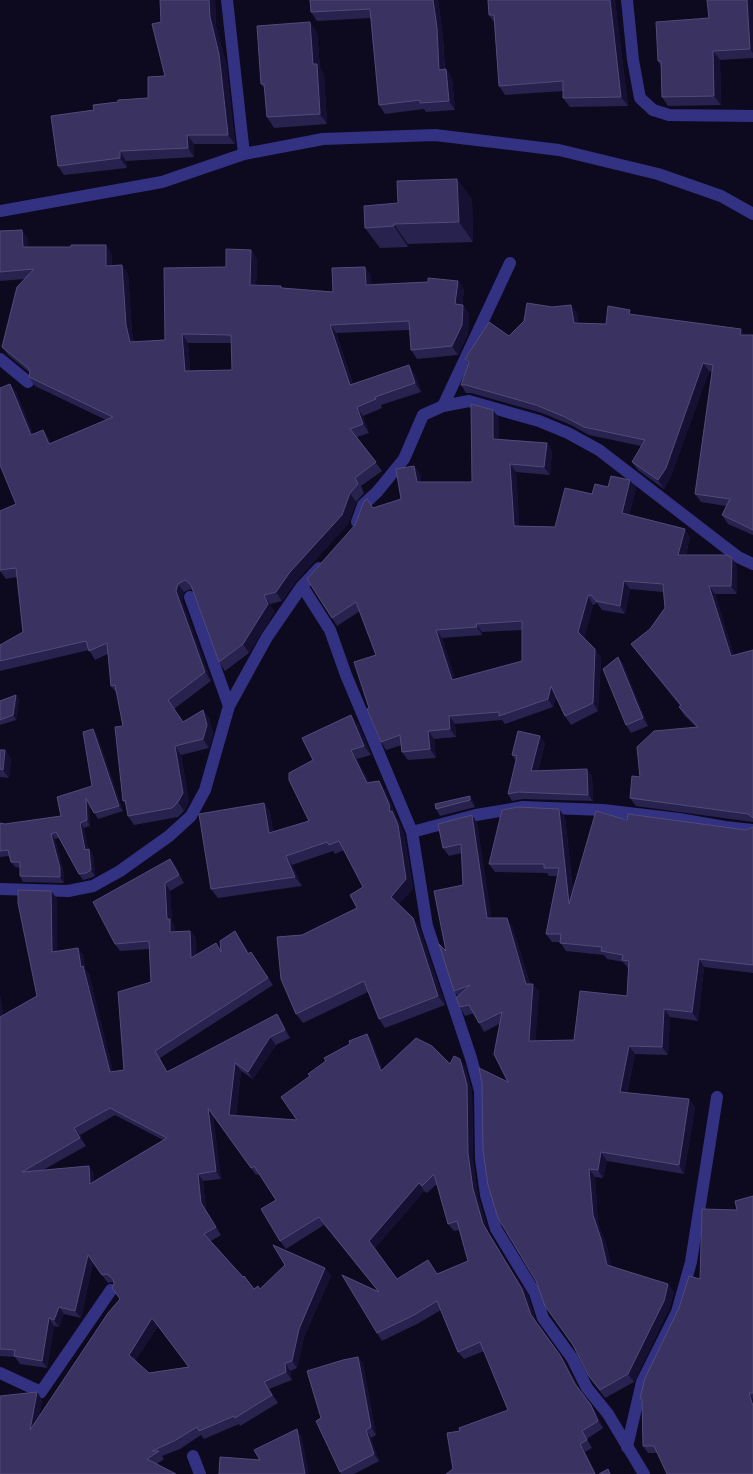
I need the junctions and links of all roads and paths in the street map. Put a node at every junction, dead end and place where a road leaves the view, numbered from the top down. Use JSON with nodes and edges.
{"nodes":[{"id":1,"x":227,"y":0,"type":"edge"},
{"id":2,"x":627,"y":0,"type":"edge"},
{"id":3,"x":753,"y":116,"type":"edge"},
{"id":4,"x":244,"y":154,"type":"junction"},
{"id":5,"x":0,"y":211,"type":"edge"},
{"id":6,"x":753,"y":214,"type":"edge"},
{"id":7,"x":510,"y":263,"type":"dead end"},
{"id":8,"x":0,"y":359,"type":"edge"},
{"id":9,"x":28,"y":382,"type":"edge"},
{"id":10,"x":443,"y":406,"type":"junction"},
{"id":11,"x":350,"y":534,"type":"edge"},
{"id":12,"x":327,"y":559,"type":"edge"},
{"id":13,"x":753,"y":564,"type":"edge"},
{"id":14,"x":302,"y":586,"type":"junction"},
{"id":15,"x":190,"y":597,"type":"edge"},
{"id":16,"x":229,"y":706,"type":"junction"},
{"id":17,"x":753,"y":830,"type":"edge"},
{"id":18,"x":412,"y":832,"type":"junction"},
{"id":19,"x":0,"y":889,"type":"edge"},
{"id":20,"x":716,"y":1097,"type":"dead end"},
{"id":21,"x":111,"y":1290,"type":"edge"},
{"id":22,"x":0,"y":1373,"type":"edge"},
{"id":23,"x":627,"y":1447,"type":"junction"},
{"id":24,"x":194,"y":1456,"type":"dead end"},
{"id":25,"x":200,"y":1474,"type":"edge"},
{"id":26,"x":644,"y":1474,"type":"edge"}],
"edges":[{"from":1,"to":4,"type":"street"},
{"from":2,"to":3,"type":"street"},
{"from":4,"to":5,"type":"street"},
{"from":4,"to":6,"type":"street"},
{"from":7,"to":10,"type":"street"},
{"from":8,"to":9,"type":"street"},
{"from":10,"to":11,"type":"street"},
{"from":10,"to":13,"type":"street"},
{"from":12,"to":14,"type":"street"},
{"from":14,"to":16,"type":"street"},
{"from":14,"to":18,"type":"street"},
{"from":15,"to":16,"type":"street"},
{"from":16,"to":19,"type":"street"},
{"from":17,"to":18,"type":"street"},
{"from":18,"to":23,"type":"street"},
{"from":20,"to":23,"type":"street"},
{"from":21,"to":22,"type":"street"},
{"from":23,"to":26,"type":"street"},
{"from":24,"to":25,"type":"street"}]}
